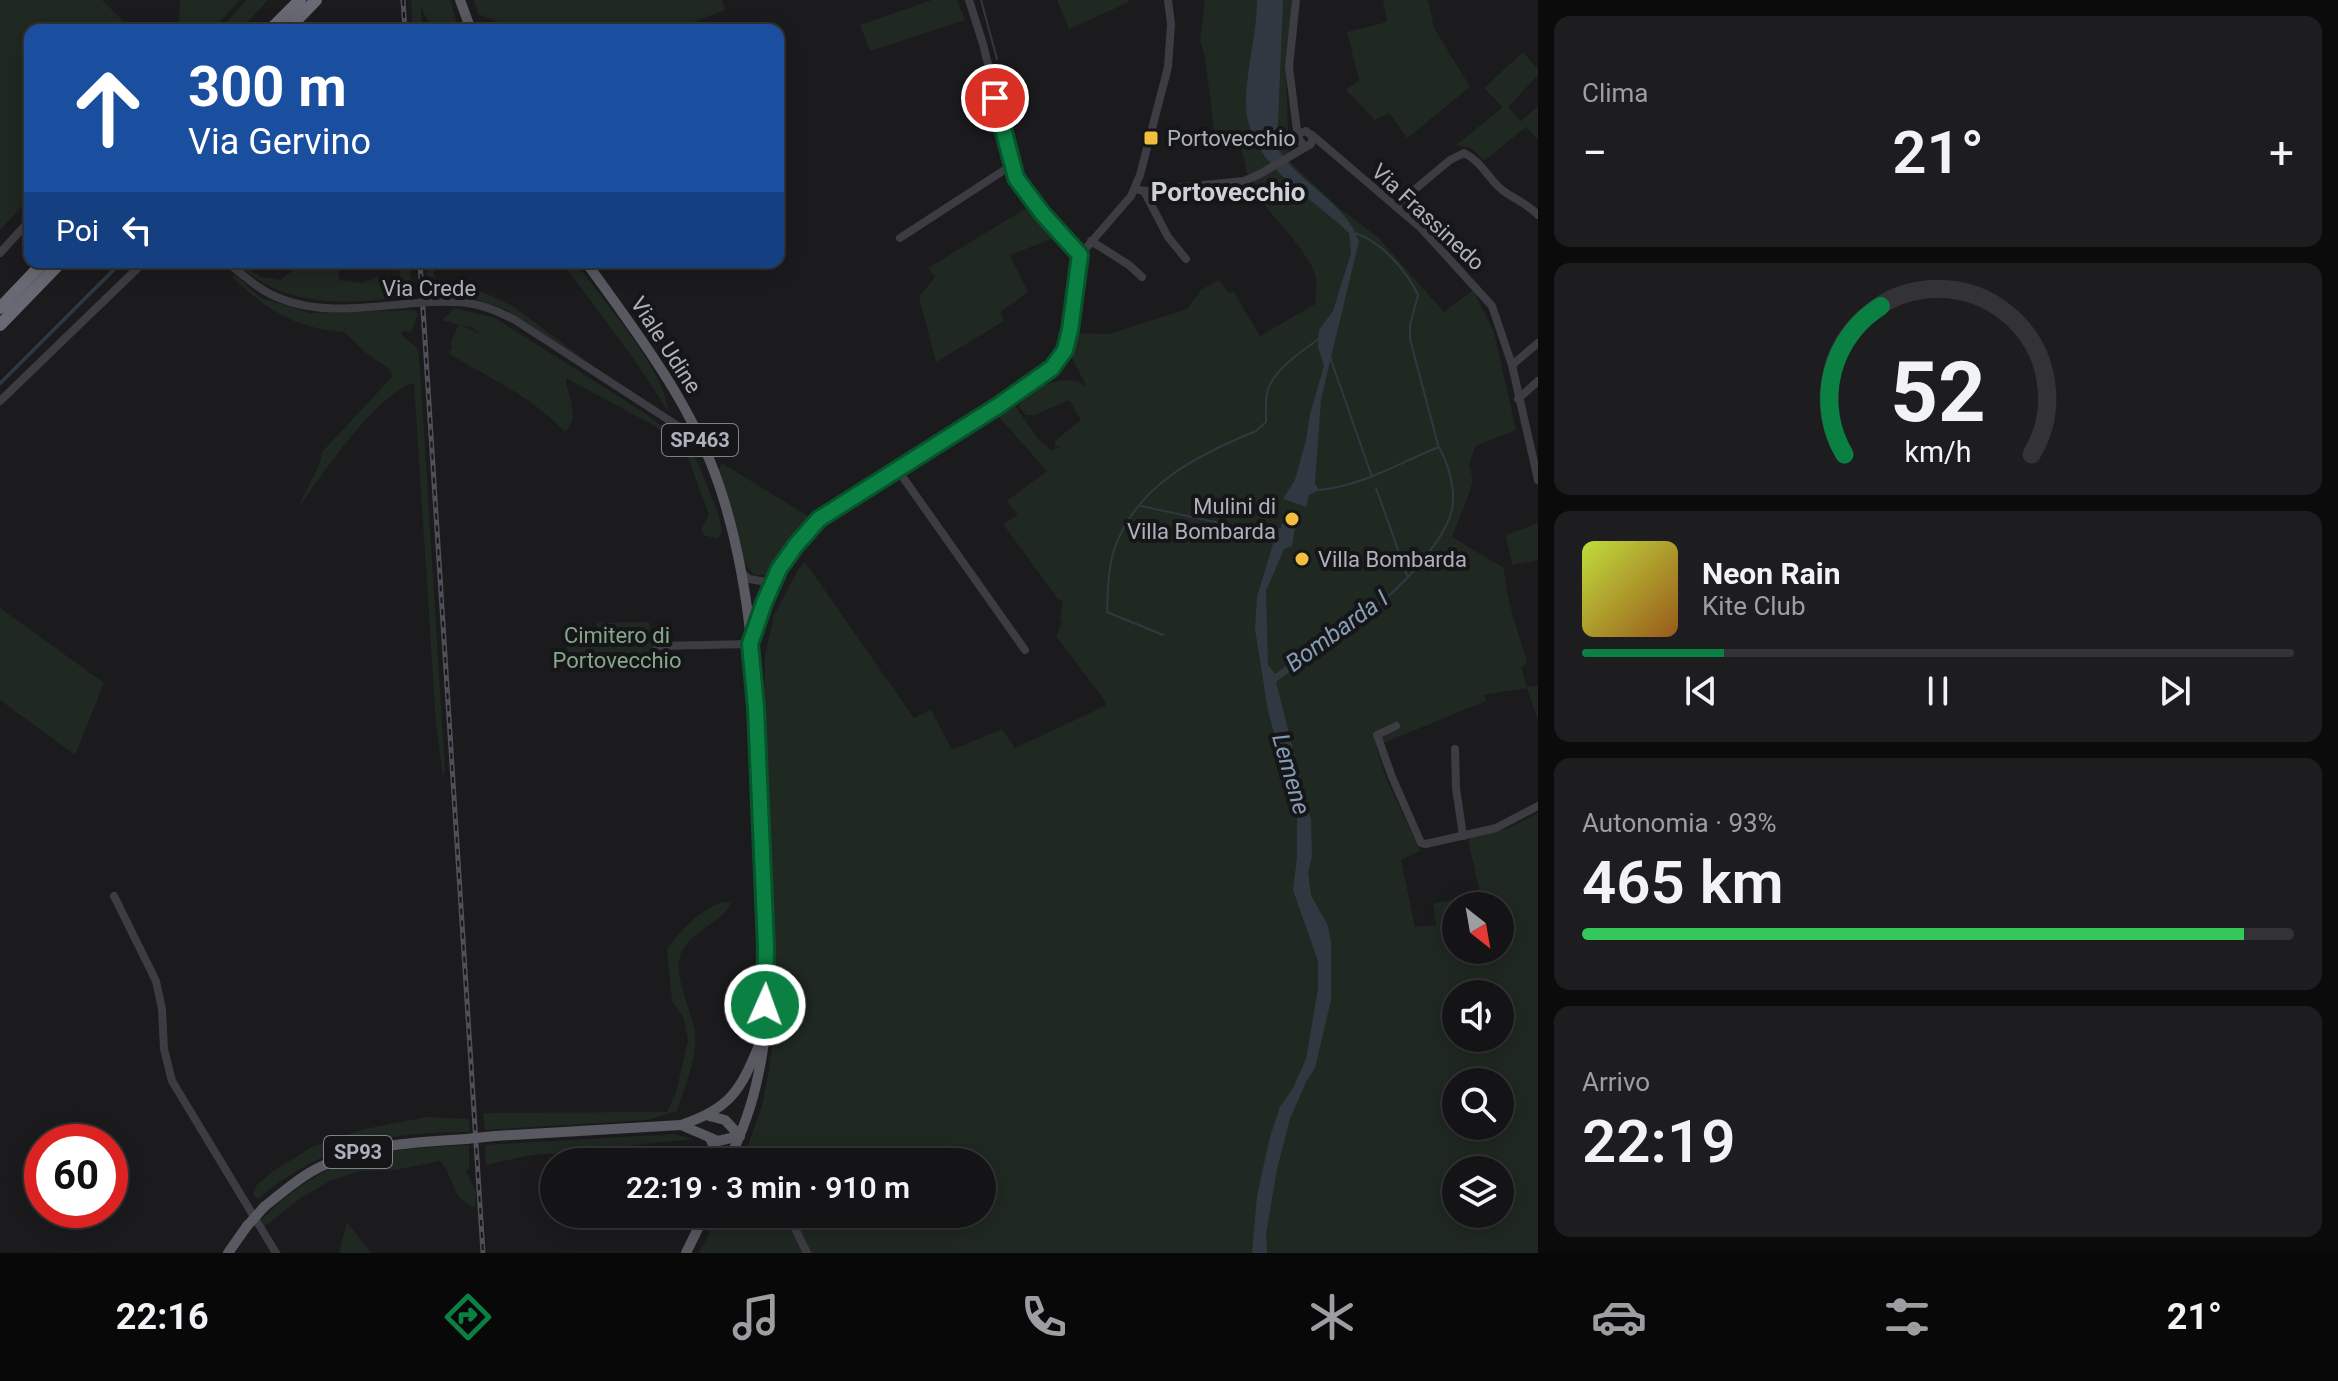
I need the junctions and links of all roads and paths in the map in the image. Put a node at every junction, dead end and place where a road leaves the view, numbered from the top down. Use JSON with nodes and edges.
{"nodes":[{"id":1,"x":300,"y":0,"type":"edge"},
{"id":2,"x":316,"y":0,"type":"edge"},
{"id":3,"x":460,"y":0,"type":"edge"},
{"id":4,"x":969,"y":0,"type":"edge"},
{"id":5,"x":1168,"y":0,"type":"edge"},
{"id":6,"x":1296,"y":0,"type":"edge"},
{"id":7,"x":276,"y":24,"type":"edge"},
{"id":8,"x":293,"y":24,"type":"edge"},
{"id":9,"x":469,"y":24,"type":"edge"},
{"id":10,"x":1296,"y":116,"type":"junction"},
{"id":11,"x":1310,"y":133,"type":"junction"},
{"id":12,"x":1302,"y":142,"type":"junction"},
{"id":13,"x":1326,"y":147,"type":"junction"},
{"id":14,"x":1012,"y":165,"type":"junction"},
{"id":15,"x":1140,"y":190,"type":"junction"},
{"id":16,"x":1395,"y":206,"type":"junction"},
{"id":17,"x":1538,"y":215,"type":"edge"},
{"id":18,"x":24,"y":227,"type":"edge"},
{"id":19,"x":900,"y":238,"type":"dead end"},
{"id":20,"x":1091,"y":241,"type":"junction"},
{"id":21,"x":0,"y":253,"type":"edge"},
{"id":22,"x":1077,"y":253,"type":"junction"},
{"id":23,"x":1186,"y":259,"type":"dead end"},
{"id":24,"x":38,"y":268,"type":"edge"},
{"id":25,"x":55,"y":268,"type":"edge"},
{"id":26,"x":138,"y":268,"type":"edge"},
{"id":27,"x":234,"y":268,"type":"edge"},
{"id":28,"x":590,"y":268,"type":"edge"},
{"id":29,"x":1142,"y":277,"type":"dead end"},
{"id":30,"x":0,"y":308,"type":"edge"},
{"id":31,"x":0,"y":325,"type":"edge"},
{"id":32,"x":1538,"y":343,"type":"edge"},
{"id":33,"x":1512,"y":365,"type":"junction"},
{"id":34,"x":1538,"y":381,"type":"edge"},
{"id":35,"x":1518,"y":399,"type":"junction"},
{"id":36,"x":0,"y":401,"type":"edge"},
{"id":37,"x":701,"y":441,"type":"junction"},
{"id":38,"x":897,"y":469,"type":"junction"},
{"id":39,"x":1538,"y":480,"type":"edge"},
{"id":40,"x":742,"y":573,"type":"junction"},
{"id":41,"x":773,"y":583,"type":"junction"},
{"id":42,"x":750,"y":644,"type":"junction"},
{"id":43,"x":657,"y":646,"type":"dead end"},
{"id":44,"x":1025,"y":650,"type":"dead end"},
{"id":45,"x":1396,"y":726,"type":"dead end"},
{"id":46,"x":1455,"y":749,"type":"dead end"},
{"id":47,"x":1538,"y":806,"type":"edge"},
{"id":48,"x":1463,"y":836,"type":"junction"},
{"id":49,"x":114,"y":896,"type":"dead end"},
{"id":50,"x":764,"y":1032,"type":"junction"},
{"id":51,"x":709,"y":1116,"type":"junction"},
{"id":52,"x":681,"y":1125,"type":"junction"},
{"id":53,"x":740,"y":1136,"type":"junction"},
{"id":54,"x":710,"y":1138,"type":"junction"},
{"id":55,"x":735,"y":1147,"type":"edge"},
{"id":56,"x":714,"y":1148,"type":"edge"},
{"id":57,"x":698,"y":1228,"type":"edge"},
{"id":58,"x":795,"y":1228,"type":"edge"},
{"id":59,"x":228,"y":1253,"type":"edge"},
{"id":60,"x":276,"y":1253,"type":"edge"},
{"id":61,"x":686,"y":1253,"type":"edge"},
{"id":62,"x":807,"y":1253,"type":"edge"}],
"edges":[{"from":1,"to":7,"type":"highway"},
{"from":2,"to":8,"type":"highway"},
{"from":3,"to":9,"type":"main road"},
{"from":4,"to":14,"type":"street"},
{"from":5,"to":15,"type":"street"},
{"from":6,"to":10,"type":"street"},
{"from":10,"to":11,"type":"street","name":"Via Frassinedo"},
{"from":10,"to":12,"type":"street"},
{"from":11,"to":12,"type":"street"},
{"from":11,"to":12,"type":"street"},
{"from":11,"to":13,"type":"street","name":"Via Frassinedo"},
{"from":12,"to":13,"type":"street"},
{"from":12,"to":15,"type":"street"},
{"from":13,"to":16,"type":"street","name":"Via Frassinedo"},
{"from":14,"to":19,"type":"street"},
{"from":14,"to":22,"type":"street"},
{"from":15,"to":20,"type":"street"},
{"from":15,"to":23,"type":"street"},
{"from":16,"to":17,"type":"street"},
{"from":16,"to":33,"type":"street","name":"Via Frassinedo"},
{"from":18,"to":21,"type":"street"},
{"from":20,"to":22,"type":"street"},
{"from":20,"to":29,"type":"street"},
{"from":22,"to":38,"type":"street"},
{"from":24,"to":30,"type":"highway"},
{"from":25,"to":31,"type":"highway"},
{"from":26,"to":36,"type":"street"},
{"from":27,"to":37,"type":"street","name":"Via Crede","bridge":true},
{"from":28,"to":37,"type":"main road","name":"Viale Udine","number":"SP463"},
{"from":32,"to":33,"type":"street"},
{"from":33,"to":35,"type":"street","name":"Via Frassinedo"},
{"from":34,"to":35,"type":"street"},
{"from":35,"to":39,"type":"street","name":"Via Frassinedo"},
{"from":37,"to":40,"type":"main road","name":"Viale Udine","number":"SP463"},
{"from":38,"to":41,"type":"street"},
{"from":38,"to":44,"type":"street"},
{"from":40,"to":41,"type":"street"},
{"from":40,"to":42,"type":"main road","name":"Viale Udine","number":"SP463"},
{"from":41,"to":42,"type":"street"},
{"from":42,"to":43,"type":"street"},
{"from":42,"to":50,"type":"main road","name":"Viale Udine","number":"SP463"},
{"from":45,"to":48,"type":"street"},
{"from":46,"to":48,"type":"street"},
{"from":47,"to":48,"type":"street"},
{"from":49,"to":60,"type":"street"},
{"from":50,"to":51,"type":"main road","number":"SP93"},
{"from":50,"to":53,"type":"main road","name":"Viale Udine","number":"SP463"},
{"from":51,"to":52,"type":"main road","number":"SP93"},
{"from":51,"to":53,"type":"main road"},
{"from":52,"to":54,"type":"main road","number":"SP93"},
{"from":52,"to":59,"type":"main road","number":"SP93","bridge":true},
{"from":53,"to":54,"type":"main road","number":"SP93"},
{"from":53,"to":55,"type":"main road","name":"Viale Udine","number":"SP463"},
{"from":54,"to":56,"type":"main road"},
{"from":57,"to":61,"type":"main road"},
{"from":58,"to":62,"type":"street"}]}
